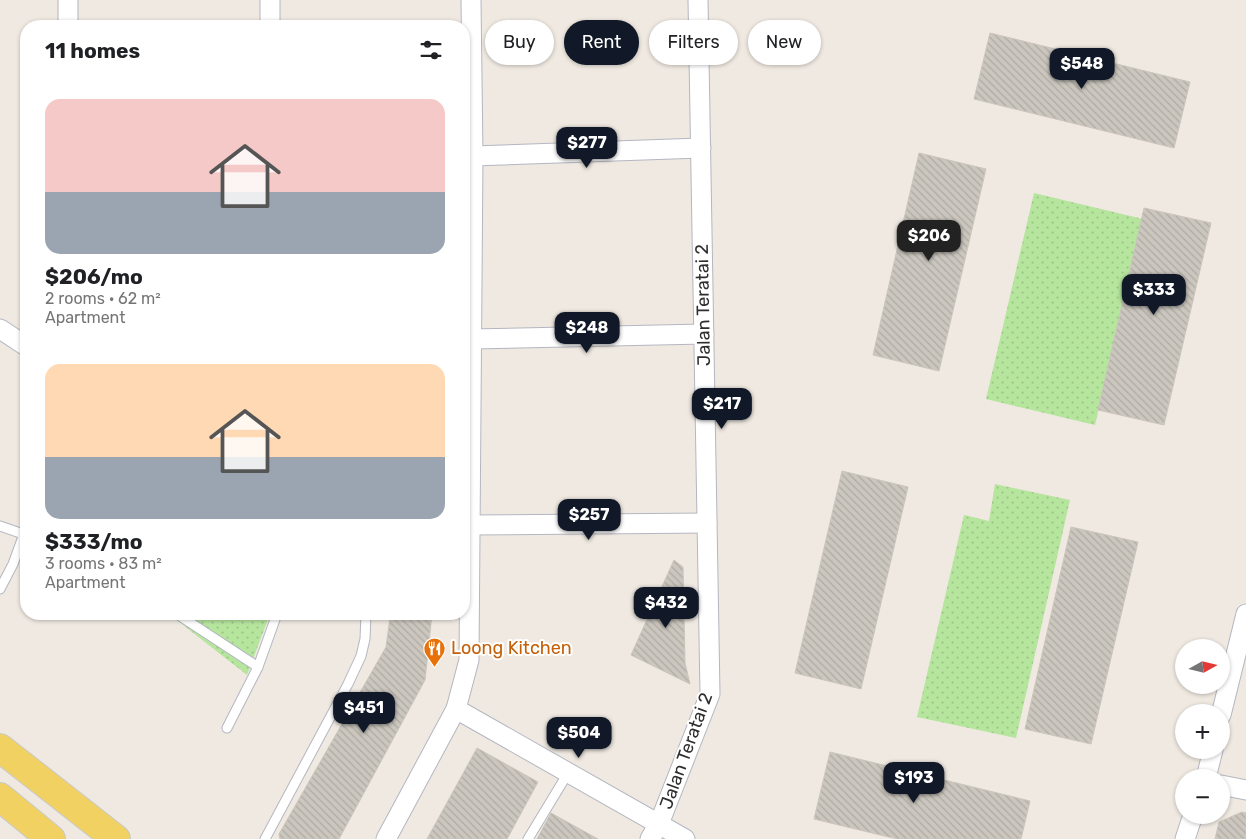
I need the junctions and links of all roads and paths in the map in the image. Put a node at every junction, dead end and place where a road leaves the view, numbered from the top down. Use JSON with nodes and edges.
{"nodes":[{"id":1,"x":68,"y":0,"type":"edge"},
{"id":2,"x":270,"y":0,"type":"edge"},
{"id":3,"x":472,"y":0,"type":"edge"},
{"id":4,"x":698,"y":0,"type":"edge"},
{"id":5,"x":68,"y":20,"type":"edge"},
{"id":6,"x":270,"y":20,"type":"edge"},
{"id":7,"x":700,"y":148,"type":"junction"},
{"id":8,"x":473,"y":156,"type":"junction"},
{"id":9,"x":0,"y":329,"type":"edge"},
{"id":10,"x":704,"y":334,"type":"junction"},
{"id":11,"x":471,"y":339,"type":"junction"},
{"id":12,"x":20,"y":342,"type":"edge"},
{"id":13,"x":707,"y":523,"type":"junction"},
{"id":14,"x":471,"y":525,"type":"junction"},
{"id":15,"x":0,"y":526,"type":"edge"},
{"id":16,"x":20,"y":532,"type":"edge"},
{"id":17,"x":470,"y":533,"type":"edge"},
{"id":18,"x":20,"y":546,"type":"edge"},
{"id":19,"x":0,"y":589,"type":"edge"},
{"id":20,"x":1246,"y":614,"type":"edge"},
{"id":21,"x":186,"y":620,"type":"edge"},
{"id":22,"x":275,"y":620,"type":"edge"},
{"id":23,"x":366,"y":620,"type":"edge"},
{"id":24,"x":468,"y":620,"type":"edge"},
{"id":25,"x":258,"y":667,"type":"junction"},
{"id":26,"x":1224,"y":704,"type":"edge"},
{"id":27,"x":456,"y":709,"type":"junction"},
{"id":28,"x":227,"y":728,"type":"dead end"},
{"id":29,"x":0,"y":748,"type":"edge"},
{"id":30,"x":568,"y":773,"type":"junction"},
{"id":31,"x":1230,"y":786,"type":"edge"},
{"id":32,"x":1246,"y":790,"type":"edge"},
{"id":33,"x":0,"y":797,"type":"edge"},
{"id":34,"x":1190,"y":824,"type":"edge"},
{"id":35,"x":654,"y":832,"type":"edge"},
{"id":36,"x":51,"y":839,"type":"edge"},
{"id":37,"x":116,"y":839,"type":"edge"},
{"id":38,"x":266,"y":839,"type":"edge"},
{"id":39,"x":386,"y":839,"type":"edge"},
{"id":40,"x":528,"y":839,"type":"edge"},
{"id":41,"x":685,"y":839,"type":"edge"},
{"id":42,"x":1184,"y":839,"type":"edge"}],
"edges":[{"from":1,"to":5,"type":"street"},
{"from":2,"to":6,"type":"street"},
{"from":3,"to":8,"type":"street"},
{"from":4,"to":7,"type":"street","name":"Jalan Teratai 2"},
{"from":7,"to":8,"type":"street"},
{"from":7,"to":10,"type":"street","name":"Jalan Teratai 2"},
{"from":8,"to":11,"type":"street"},
{"from":9,"to":12,"type":"street"},
{"from":10,"to":11,"type":"street"},
{"from":10,"to":13,"type":"street","name":"Jalan Teratai 2"},
{"from":11,"to":14,"type":"street"},
{"from":13,"to":14,"type":"street"},
{"from":13,"to":35,"type":"street","name":"Jalan Teratai 2"},
{"from":14,"to":17,"type":"street"},
{"from":15,"to":16,"type":"lane"},
{"from":18,"to":19,"type":"lane"},
{"from":20,"to":26,"type":"street"},
{"from":21,"to":25,"type":"lane"},
{"from":22,"to":25,"type":"lane"},
{"from":23,"to":38,"type":"lane"},
{"from":24,"to":27,"type":"street"},
{"from":25,"to":28,"type":"lane"},
{"from":27,"to":30,"type":"street"},
{"from":27,"to":39,"type":"street"},
{"from":29,"to":37,"type":"main road"},
{"from":30,"to":35,"type":"street"},
{"from":30,"to":40,"type":"lane"},
{"from":31,"to":32,"type":"street"},
{"from":33,"to":36,"type":"main road"},
{"from":34,"to":42,"type":"street"},
{"from":35,"to":41,"type":"street"}]}
